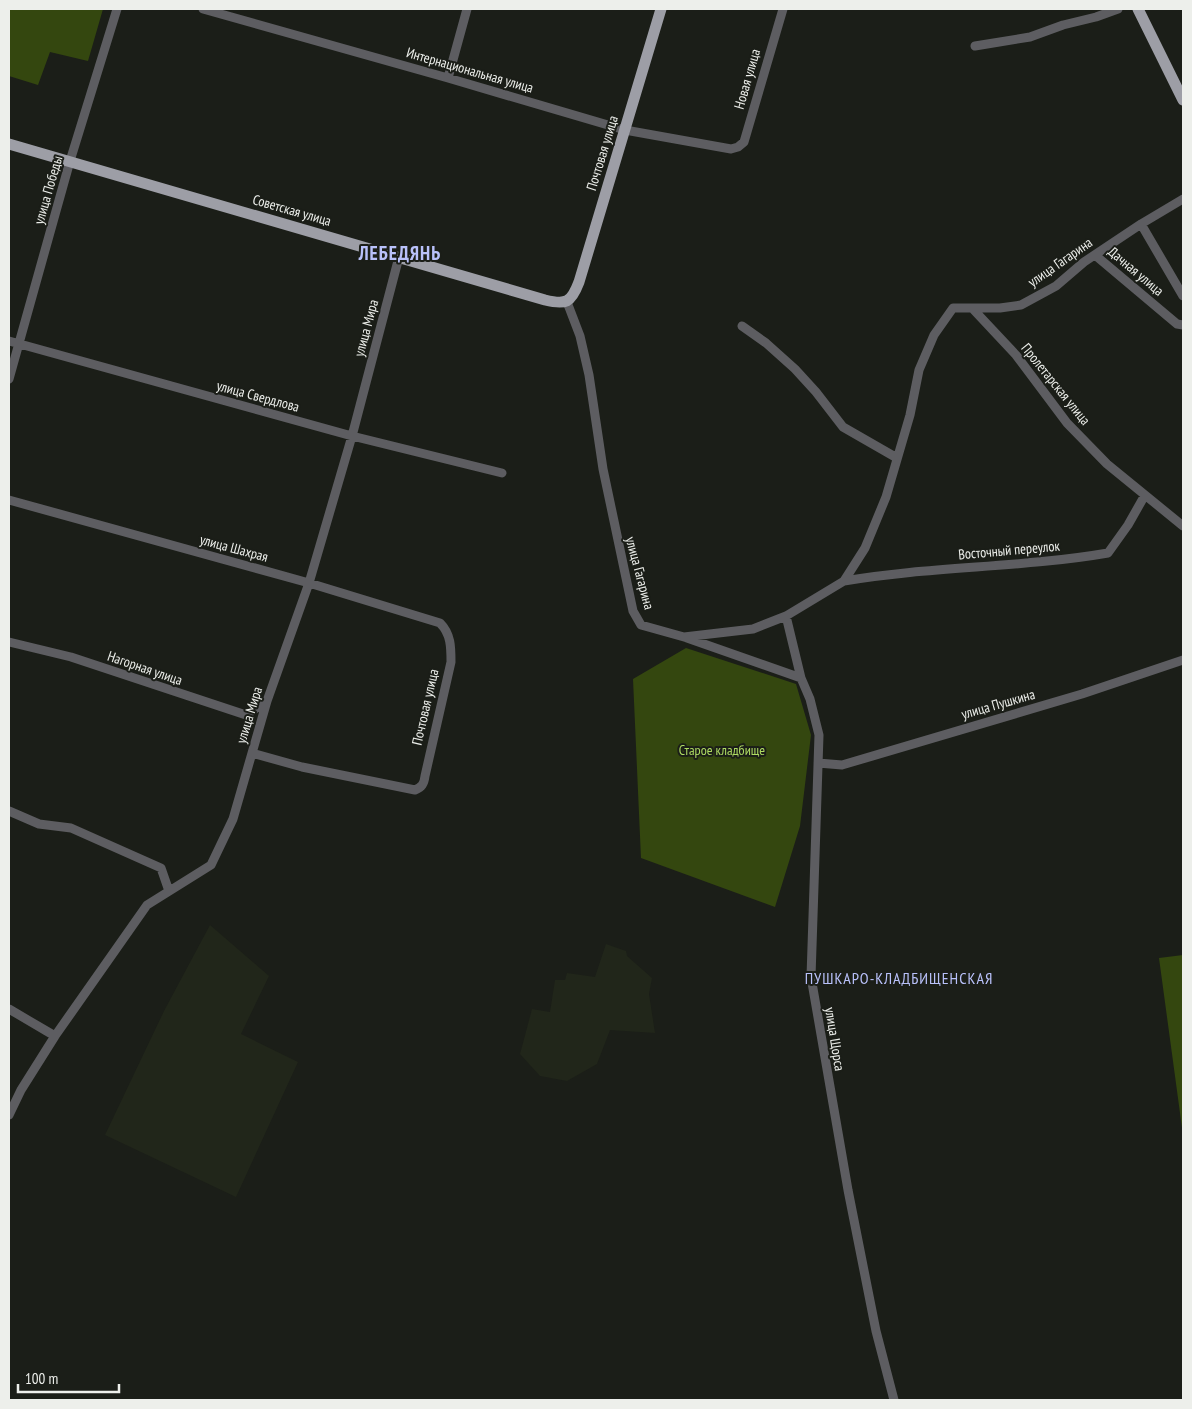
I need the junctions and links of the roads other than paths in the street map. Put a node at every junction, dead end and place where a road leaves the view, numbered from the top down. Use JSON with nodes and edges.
{"nodes":[{"id":1,"x":117,"y":9,"type":"edge"},
{"id":2,"x":203,"y":9,"type":"edge"},
{"id":3,"x":468,"y":9,"type":"edge"},
{"id":4,"x":661,"y":9,"type":"edge"},
{"id":5,"x":782,"y":9,"type":"edge"},
{"id":6,"x":1118,"y":9,"type":"edge"},
{"id":7,"x":1140,"y":9,"type":"edge"},
{"id":8,"x":975,"y":46,"type":"dead end"},
{"id":9,"x":448,"y":78,"type":"junction"},
{"id":10,"x":1183,"y":100,"type":"edge"},
{"id":11,"x":625,"y":130,"type":"junction"},
{"id":12,"x":9,"y":144,"type":"edge"},
{"id":13,"x":731,"y":149,"type":"joint"},
{"id":14,"x":70,"y":161,"type":"junction"},
{"id":15,"x":1183,"y":199,"type":"edge"},
{"id":16,"x":1141,"y":224,"type":"junction"},
{"id":17,"x":1095,"y":255,"type":"junction"},
{"id":18,"x":399,"y":257,"type":"junction"},
{"id":19,"x":1183,"y":296,"type":"edge"},
{"id":20,"x":567,"y":302,"type":"junction"},
{"id":21,"x":972,"y":308,"type":"junction"},
{"id":22,"x":1183,"y":325,"type":"edge"},
{"id":23,"x":742,"y":326,"type":"dead end"},
{"id":24,"x":9,"y":341,"type":"edge"},
{"id":25,"x":19,"y":344,"type":"junction"},
{"id":26,"x":9,"y":380,"type":"edge"},
{"id":27,"x":352,"y":436,"type":"junction"},
{"id":28,"x":897,"y":458,"type":"junction"},
{"id":29,"x":502,"y":473,"type":"dead end"},
{"id":30,"x":1144,"y":495,"type":"junction"},
{"id":31,"x":9,"y":500,"type":"edge"},
{"id":32,"x":1183,"y":526,"type":"edge"},
{"id":33,"x":844,"y":581,"type":"junction"},
{"id":34,"x":309,"y":582,"type":"junction"},
{"id":35,"x":786,"y":616,"type":"junction"},
{"id":36,"x":448,"y":630,"type":"joint"},
{"id":37,"x":684,"y":637,"type":"junction"},
{"id":38,"x":9,"y":642,"type":"edge"},
{"id":39,"x":1183,"y":660,"type":"edge"},
{"id":40,"x":801,"y":678,"type":"junction"},
{"id":41,"x":267,"y":701,"type":"junction"},
{"id":42,"x":252,"y":753,"type":"junction"},
{"id":43,"x":818,"y":763,"type":"junction"},
{"id":44,"x":9,"y":811,"type":"edge"},
{"id":45,"x":169,"y":891,"type":"junction"},
{"id":46,"x":9,"y":1009,"type":"edge"},
{"id":47,"x":56,"y":1036,"type":"junction"},
{"id":48,"x":9,"y":1115,"type":"edge"},
{"id":49,"x":894,"y":1400,"type":"edge"}],
"edges":[{"from":1,"to":14,"type":"street","name":"улица Победы"},
{"from":2,"to":9,"type":"street","name":"Интернациональная улица"},
{"from":3,"to":9,"type":"street"},
{"from":4,"to":11,"type":"main road","name":"Почтовая улица"},
{"from":5,"to":13,"type":"street","name":"Новая улица"},
{"from":6,"to":8,"type":"street"},
{"from":7,"to":10,"type":"main road"},
{"from":9,"to":11,"type":"street","name":"Интернациональная улица"},
{"from":11,"to":13,"type":"street","name":"Интернациональная улица"},
{"from":11,"to":20,"type":"main road","name":"Почтовая улица"},
{"from":12,"to":14,"type":"main road","name":"Советская улица"},
{"from":14,"to":18,"type":"main road","name":"Советская улица"},
{"from":14,"to":25,"type":"street","name":"улица Победы"},
{"from":15,"to":16,"type":"street","name":"улица Гагарина"},
{"from":16,"to":17,"type":"street","name":"улица Гагарина"},
{"from":16,"to":19,"type":"street"},
{"from":17,"to":21,"type":"street","name":"улица Гагарина"},
{"from":17,"to":22,"type":"street","name":"Дачная улица"},
{"from":18,"to":20,"type":"main road","name":"Советская улица"},
{"from":18,"to":27,"type":"street","name":"улица Мира"},
{"from":20,"to":37,"type":"street","name":"улица Гагарина"},
{"from":21,"to":28,"type":"street","name":"улица Гагарина"},
{"from":21,"to":30,"type":"street","name":"Пролетарская улица"},
{"from":23,"to":28,"type":"street"},
{"from":24,"to":25,"type":"street","name":"улица Свердлова"},
{"from":25,"to":26,"type":"street","name":"улица Победы"},
{"from":25,"to":27,"type":"street","name":"улица Свердлова"},
{"from":27,"to":29,"type":"street","name":"улица Свердлова"},
{"from":27,"to":34,"type":"street","name":"улица Мира"},
{"from":28,"to":33,"type":"street","name":"улица Гагарина"},
{"from":30,"to":32,"type":"street"},
{"from":30,"to":33,"type":"street","name":"Восточный переулок"},
{"from":31,"to":34,"type":"street","name":"улица Шахрая"},
{"from":33,"to":35,"type":"street","name":"улица Гагарина"},
{"from":34,"to":36,"type":"street","name":"улица Шахрая"},
{"from":34,"to":41,"type":"street","name":"улица Мира"},
{"from":35,"to":37,"type":"street","name":"улица Гагарина"},
{"from":35,"to":40,"type":"street","name":"улица Щорса"},
{"from":36,"to":42,"type":"street","name":"Почтовая улица"},
{"from":37,"to":40,"type":"street"},
{"from":38,"to":41,"type":"street","name":"Нагорная улица"},
{"from":39,"to":43,"type":"street","name":"улица Пушкина"},
{"from":40,"to":43,"type":"street","name":"улица Щорса"},
{"from":41,"to":42,"type":"street","name":"улица Мира"},
{"from":42,"to":45,"type":"street","name":"улица Мира"},
{"from":43,"to":49,"type":"street","name":"улица Щорса"},
{"from":44,"to":45,"type":"street"},
{"from":45,"to":47,"type":"street","name":"улица Мира"},
{"from":46,"to":47,"type":"street"},
{"from":47,"to":48,"type":"street","name":"улица Мира"}]}
